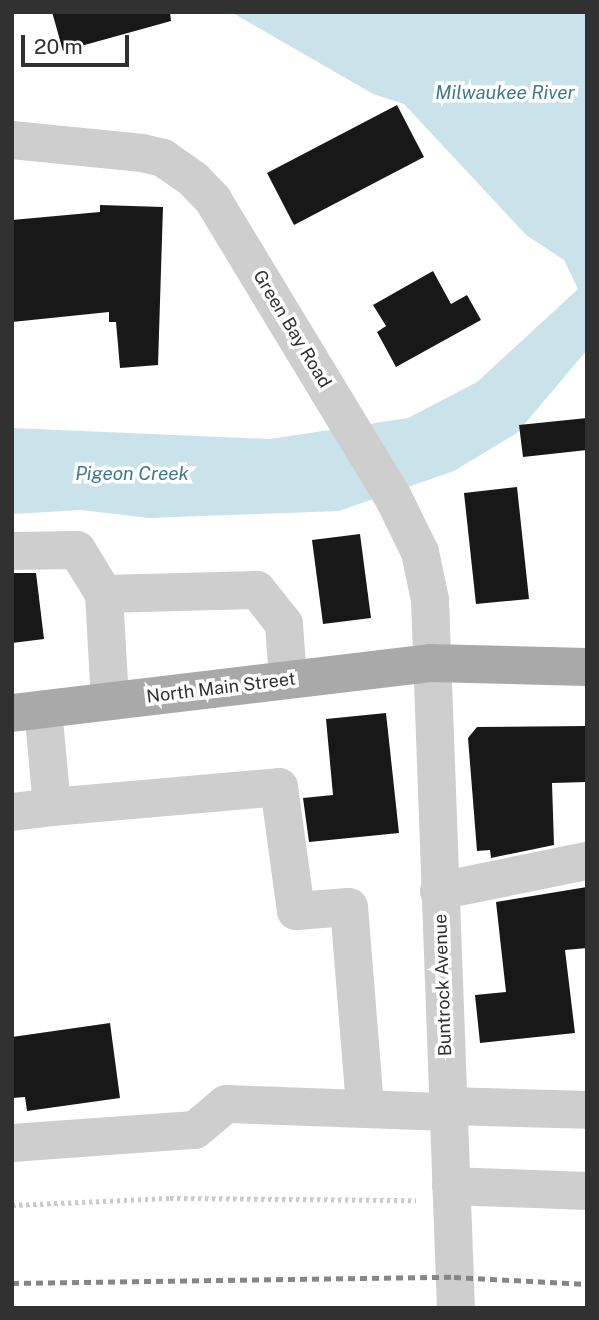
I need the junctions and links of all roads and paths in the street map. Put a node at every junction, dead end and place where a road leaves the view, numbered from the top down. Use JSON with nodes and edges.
{"nodes":[{"id":1,"x":12,"y":140,"type":"edge"},
{"id":2,"x":12,"y":551,"type":"edge"},
{"id":3,"x":104,"y":594,"type":"junction"},
{"id":4,"x":430,"y":663,"type":"junction"},
{"id":5,"x":587,"y":667,"type":"edge"},
{"id":6,"x":288,"y":680,"type":"junction"},
{"id":7,"x":110,"y":701,"type":"junction"},
{"id":8,"x":27,"y":711,"type":"edge"},
{"id":9,"x":52,"y":807,"type":"junction"},
{"id":10,"x":12,"y":812,"type":"edge"},
{"id":11,"x":587,"y":861,"type":"edge"},
{"id":12,"x":439,"y":891,"type":"junction"},
{"id":13,"x":365,"y":1108,"type":"junction"},
{"id":14,"x":448,"y":1109,"type":"junction"},
{"id":15,"x":587,"y":1110,"type":"edge"},
{"id":16,"x":12,"y":1143,"type":"edge"},
{"id":17,"x":587,"y":1191,"type":"edge"},
{"id":18,"x":436,"y":1193,"type":"junction"},
{"id":19,"x":12,"y":1205,"type":"edge"},
{"id":20,"x":456,"y":1308,"type":"edge"}],
"edges":[{"from":1,"to":4,"type":"street","name":"Green Bay Road"},
{"from":2,"to":3,"type":"street"},
{"from":3,"to":6,"type":"street"},
{"from":3,"to":7,"type":"street"},
{"from":4,"to":5,"type":"main road","name":"North Main Street"},
{"from":4,"to":6,"type":"main road","name":"North Main Street"},
{"from":4,"to":12,"type":"street","name":"Buntrock Avenue"},
{"from":6,"to":7,"type":"main road","name":"North Main Street"},
{"from":7,"to":8,"type":"main road","name":"North Main Street"},
{"from":8,"to":9,"type":"street"},
{"from":9,"to":10,"type":"street"},
{"from":9,"to":13,"type":"street"},
{"from":11,"to":12,"type":"street"},
{"from":12,"to":14,"type":"street","name":"Buntrock Avenue"},
{"from":13,"to":14,"type":"street"},
{"from":13,"to":16,"type":"street"},
{"from":14,"to":15,"type":"street"},
{"from":14,"to":18,"type":"street","name":"Buntrock Avenue"},
{"from":17,"to":18,"type":"street"},
{"from":18,"to":19,"type":"path"},
{"from":18,"to":20,"type":"street","name":"Buntrock Avenue"}]}
